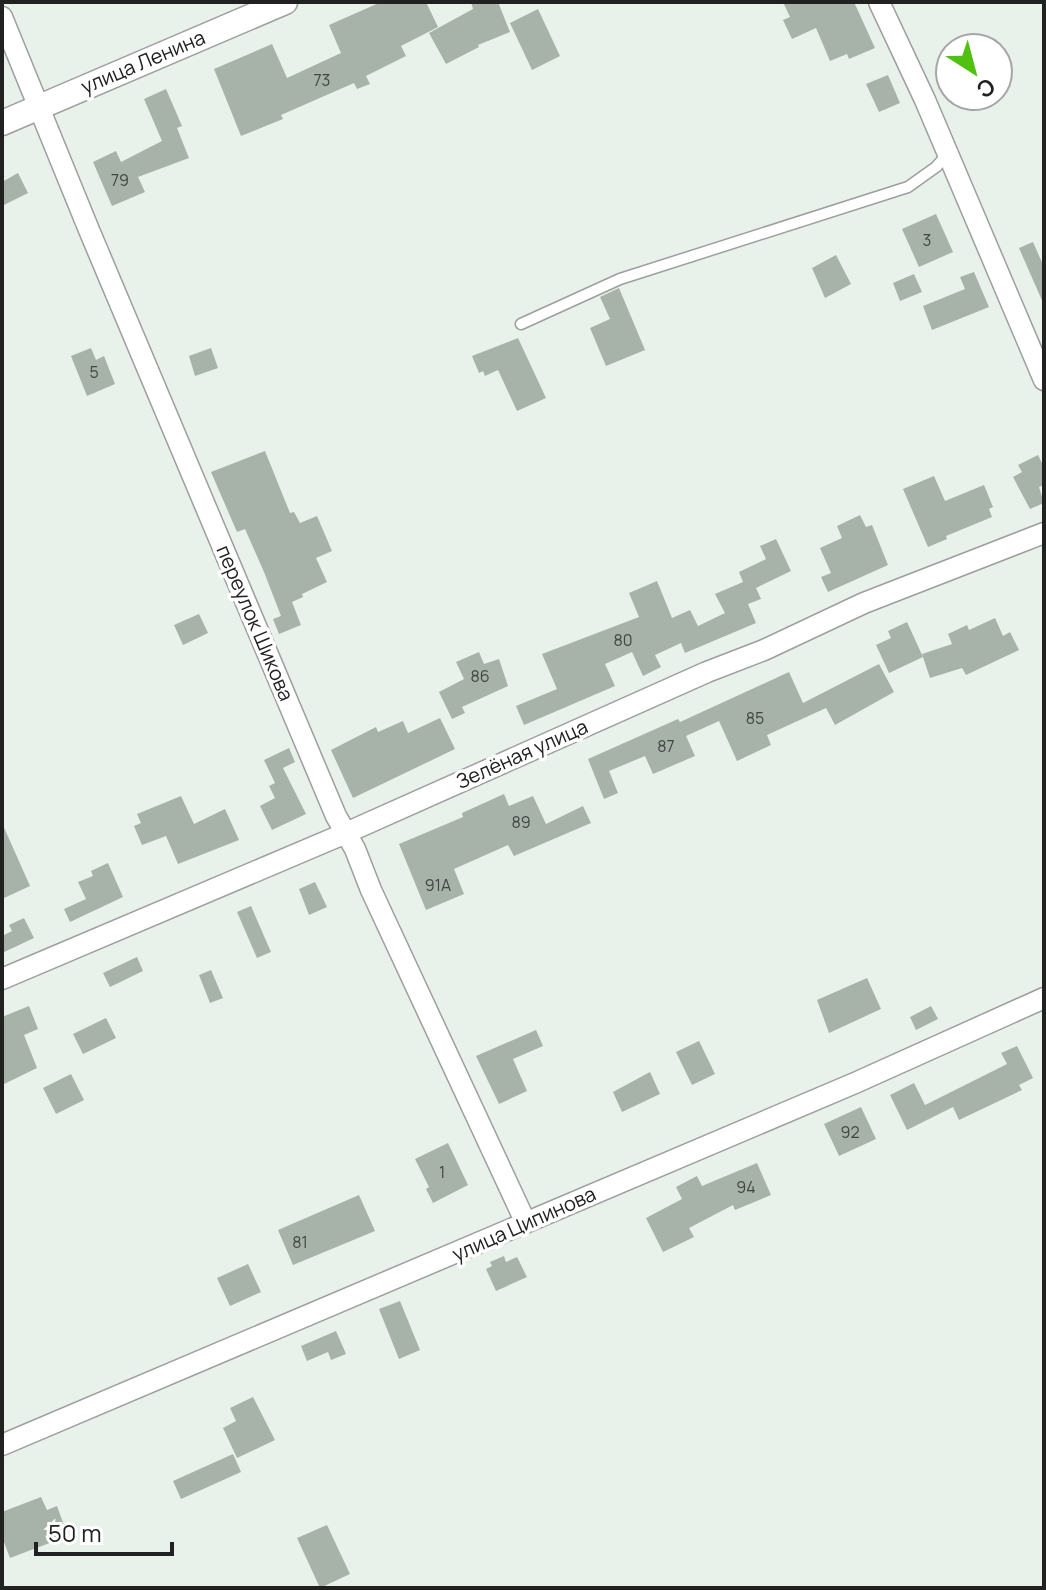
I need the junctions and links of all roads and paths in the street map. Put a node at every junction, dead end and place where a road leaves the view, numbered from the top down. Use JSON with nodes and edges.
{"nodes":[{"id":1,"x":285,"y":2,"type":"edge"},
{"id":2,"x":879,"y":2,"type":"edge"},
{"id":3,"x":2,"y":17,"type":"edge"},
{"id":4,"x":39,"y":107,"type":"junction"},
{"id":5,"x":2,"y":123,"type":"edge"},
{"id":6,"x":948,"y":154,"type":"junction"},
{"id":7,"x":521,"y":324,"type":"dead end"},
{"id":8,"x":1044,"y":380,"type":"edge"},
{"id":9,"x":1044,"y":533,"type":"edge"},
{"id":10,"x":346,"y":833,"type":"junction"},
{"id":11,"x":2,"y":979,"type":"edge"},
{"id":12,"x":1044,"y":998,"type":"edge"},
{"id":13,"x":525,"y":1221,"type":"junction"},
{"id":14,"x":2,"y":1445,"type":"edge"}],
"edges":[{"from":1,"to":4,"type":"street","name":"улица Ленина"},
{"from":2,"to":6,"type":"street"},
{"from":3,"to":4,"type":"street","name":"переулок Шикова"},
{"from":4,"to":5,"type":"street","name":"улица Ленина"},
{"from":4,"to":10,"type":"street","name":"переулок Шикова"},
{"from":6,"to":7,"type":"lane"},
{"from":6,"to":8,"type":"street"},
{"from":9,"to":10,"type":"street","name":"Зелёная улица"},
{"from":10,"to":11,"type":"street","name":"Зелёная улица"},
{"from":10,"to":13,"type":"street","name":"переулок Шикова"},
{"from":12,"to":13,"type":"street","name":"улица Ципинова"},
{"from":13,"to":14,"type":"street","name":"улица Ципинова"}]}
